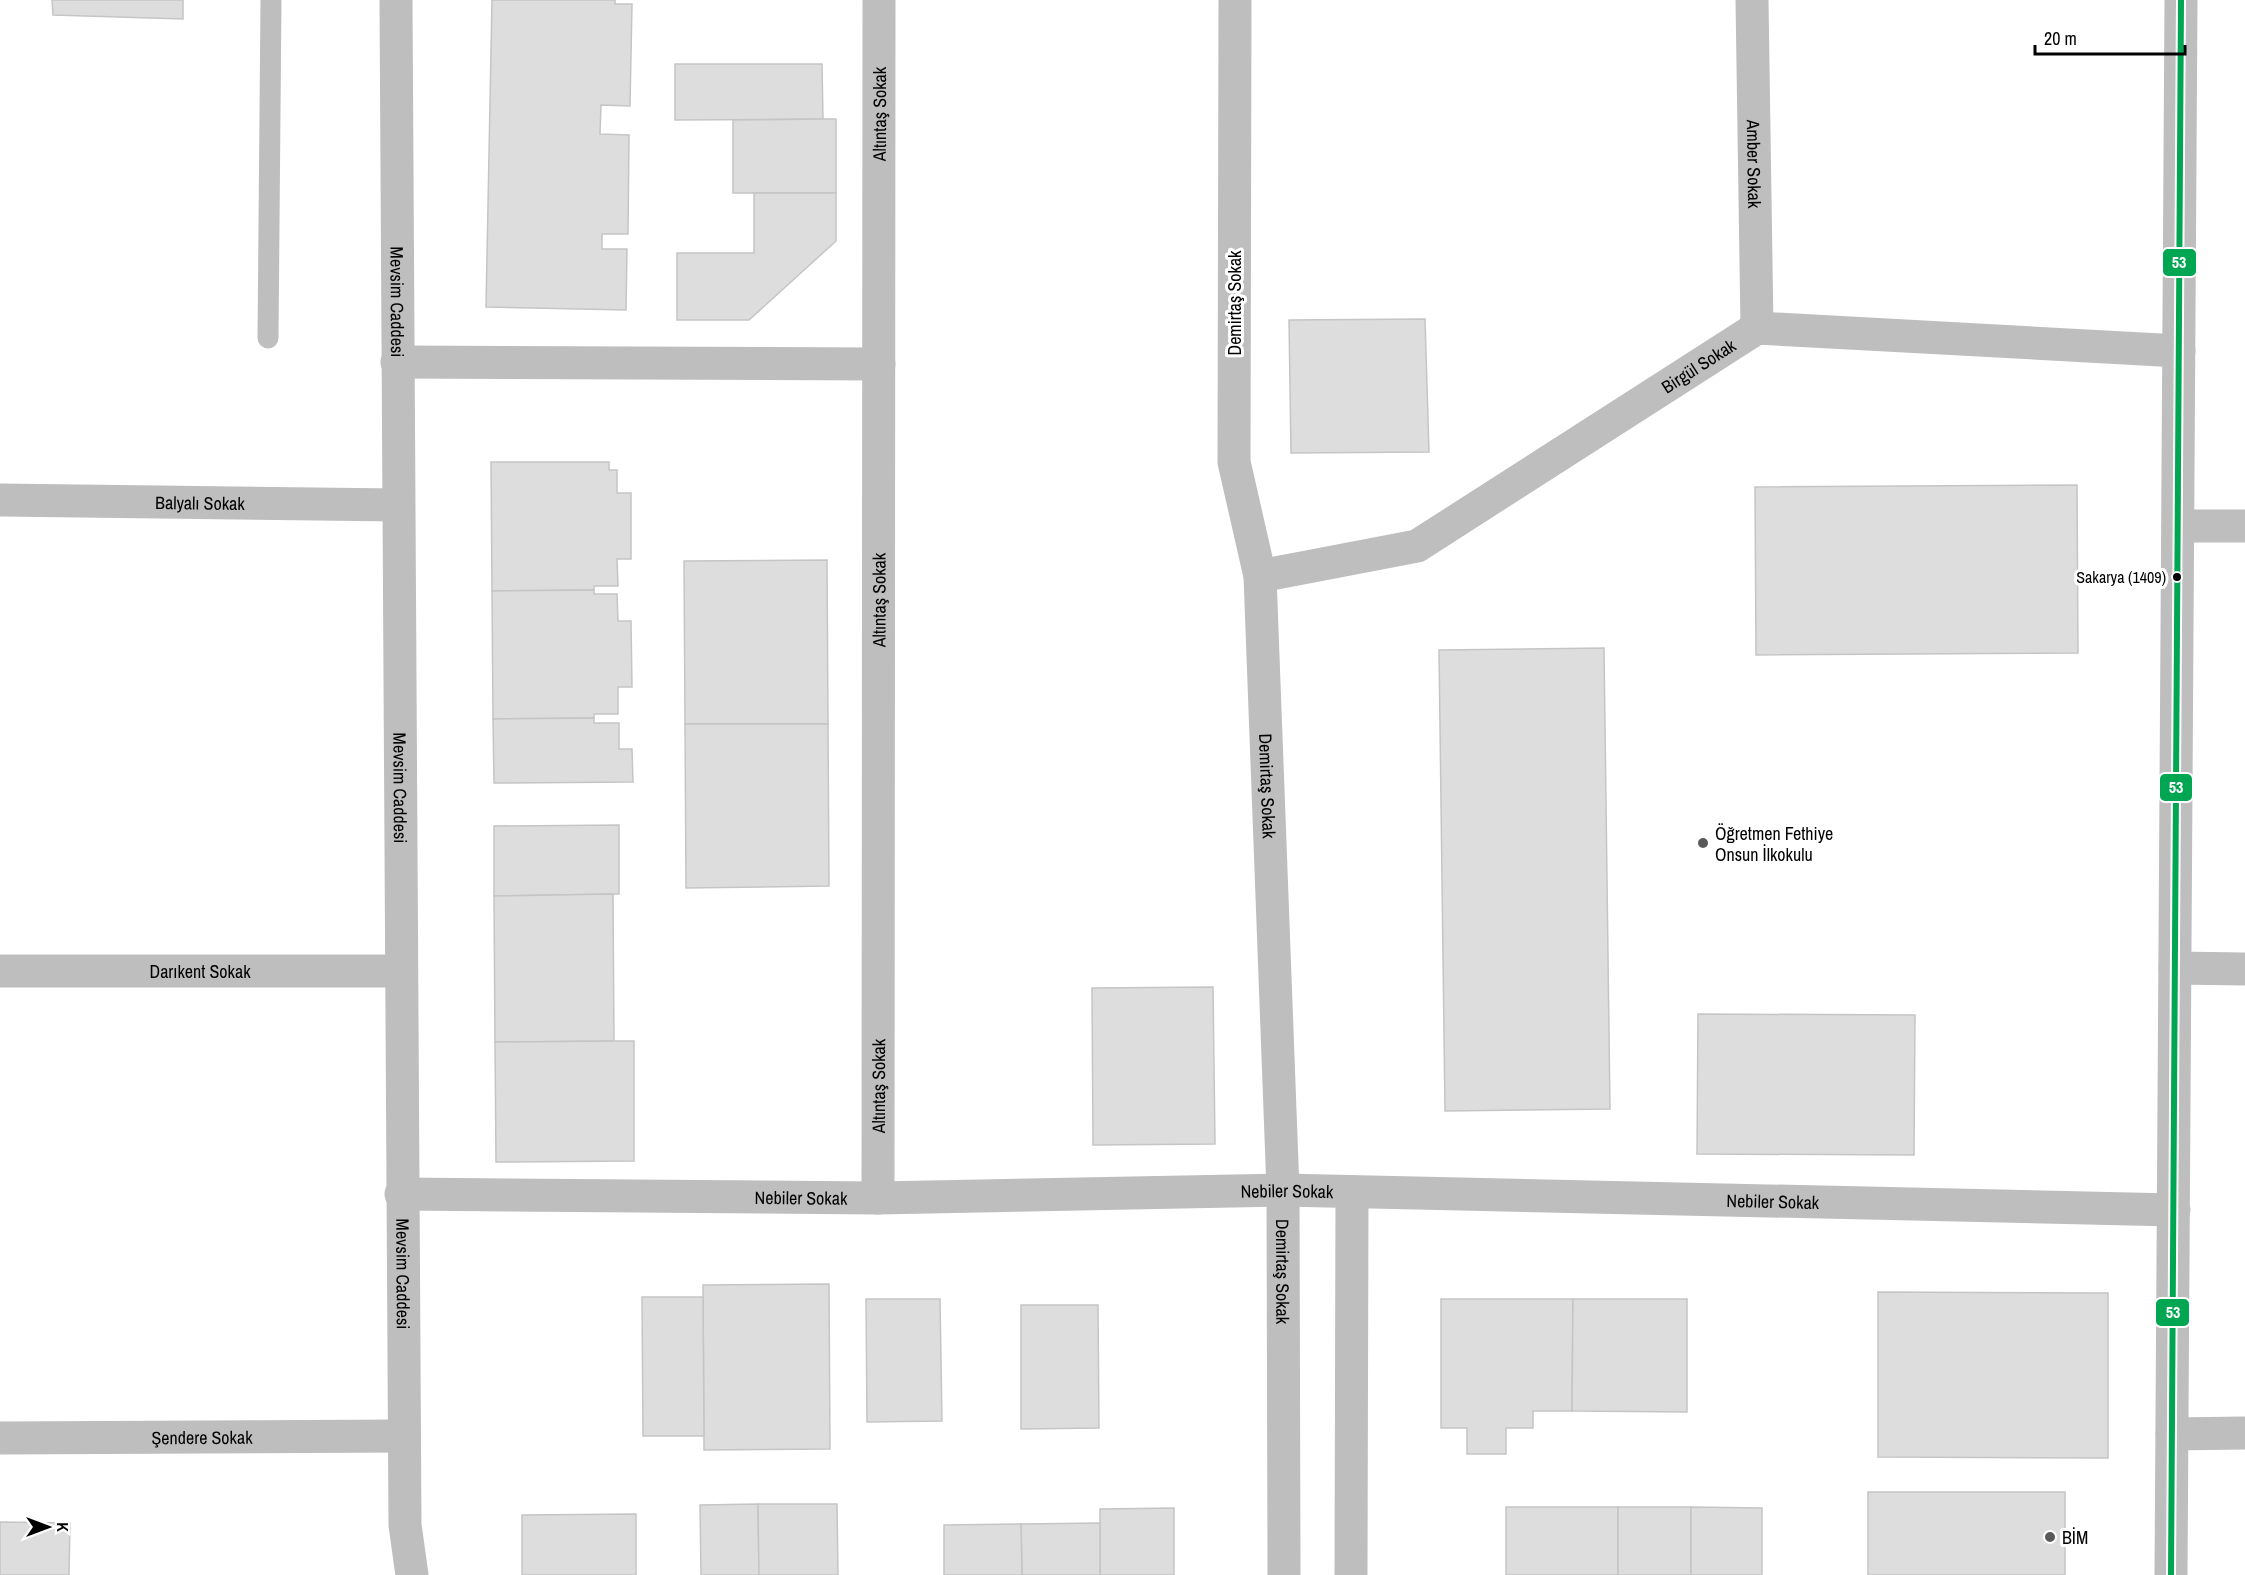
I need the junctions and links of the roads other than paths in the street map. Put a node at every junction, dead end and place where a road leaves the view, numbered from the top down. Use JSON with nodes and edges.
{"nodes":[{"id":1,"x":271,"y":0,"type":"edge"},
{"id":2,"x":396,"y":0,"type":"edge"},
{"id":3,"x":879,"y":0,"type":"edge"},
{"id":4,"x":1235,"y":0,"type":"edge"},
{"id":5,"x":1752,"y":0,"type":"edge"},
{"id":6,"x":2181,"y":0,"type":"edge"},
{"id":7,"x":1757,"y":328,"type":"junction"},
{"id":8,"x":268,"y":338,"type":"dead end"},
{"id":9,"x":2179,"y":351,"type":"junction"},
{"id":10,"x":397,"y":362,"type":"junction"},
{"id":11,"x":879,"y":364,"type":"junction"},
{"id":12,"x":0,"y":500,"type":"edge"},
{"id":13,"x":398,"y":505,"type":"junction"},
{"id":14,"x":2178,"y":526,"type":"junction"},
{"id":15,"x":2245,"y":526,"type":"edge"},
{"id":16,"x":1260,"y":576,"type":"junction"},
{"id":17,"x":2175,"y":968,"type":"junction"},
{"id":18,"x":2245,"y":969,"type":"edge"},
{"id":19,"x":0,"y":970,"type":"edge"},
{"id":20,"x":400,"y":972,"type":"junction"},
{"id":21,"x":1283,"y":1190,"type":"junction"},
{"id":22,"x":1352,"y":1192,"type":"junction"},
{"id":23,"x":401,"y":1194,"type":"junction"},
{"id":24,"x":878,"y":1198,"type":"junction"},
{"id":25,"x":2174,"y":1210,"type":"junction"},
{"id":26,"x":2245,"y":1433,"type":"edge"},
{"id":27,"x":2172,"y":1434,"type":"junction"},
{"id":28,"x":404,"y":1436,"type":"junction"},
{"id":29,"x":0,"y":1438,"type":"edge"},
{"id":30,"x":412,"y":1575,"type":"edge"},
{"id":31,"x":1284,"y":1575,"type":"edge"},
{"id":32,"x":1351,"y":1575,"type":"edge"},
{"id":33,"x":2171,"y":1575,"type":"edge"}],
"edges":[{"from":1,"to":8,"type":"lane"},
{"from":2,"to":10,"type":"street","name":"Mevsim Caddesi"},
{"from":3,"to":11,"type":"street","name":"Altıntaş Sokak"},
{"from":4,"to":16,"type":"street","name":"Demirtaş Sokak"},
{"from":5,"to":7,"type":"street","name":"Amber Sokak"},
{"from":6,"to":9,"type":"street"},
{"from":7,"to":9,"type":"street"},
{"from":7,"to":16,"type":"street","name":"Birgül Sokak"},
{"from":9,"to":14,"type":"street"},
{"from":10,"to":11,"type":"street"},
{"from":10,"to":13,"type":"street","name":"Mevsim Caddesi"},
{"from":11,"to":24,"type":"street","name":"Altıntaş Sokak"},
{"from":12,"to":13,"type":"street","name":"Balyalı Sokak"},
{"from":13,"to":20,"type":"street","name":"Mevsim Caddesi"},
{"from":14,"to":15,"type":"street"},
{"from":14,"to":17,"type":"street"},
{"from":16,"to":21,"type":"street","name":"Demirtaş Sokak"},
{"from":17,"to":18,"type":"street"},
{"from":17,"to":25,"type":"street"},
{"from":19,"to":20,"type":"street","name":"Darıkent Sokak"},
{"from":20,"to":23,"type":"street","name":"Mevsim Caddesi"},
{"from":21,"to":22,"type":"street","name":"Nebiler Sokak"},
{"from":21,"to":24,"type":"street","name":"Nebiler Sokak"},
{"from":21,"to":31,"type":"street","name":"Demirtaş Sokak"},
{"from":22,"to":25,"type":"street","name":"Nebiler Sokak"},
{"from":22,"to":32,"type":"street"},
{"from":23,"to":24,"type":"street","name":"Nebiler Sokak"},
{"from":23,"to":28,"type":"street","name":"Mevsim Caddesi"},
{"from":25,"to":27,"type":"street"},
{"from":26,"to":27,"type":"street"},
{"from":27,"to":33,"type":"street"},
{"from":28,"to":29,"type":"street","name":"Şendere Sokak"},
{"from":28,"to":30,"type":"street","name":"Mevsim Caddesi"}]}
